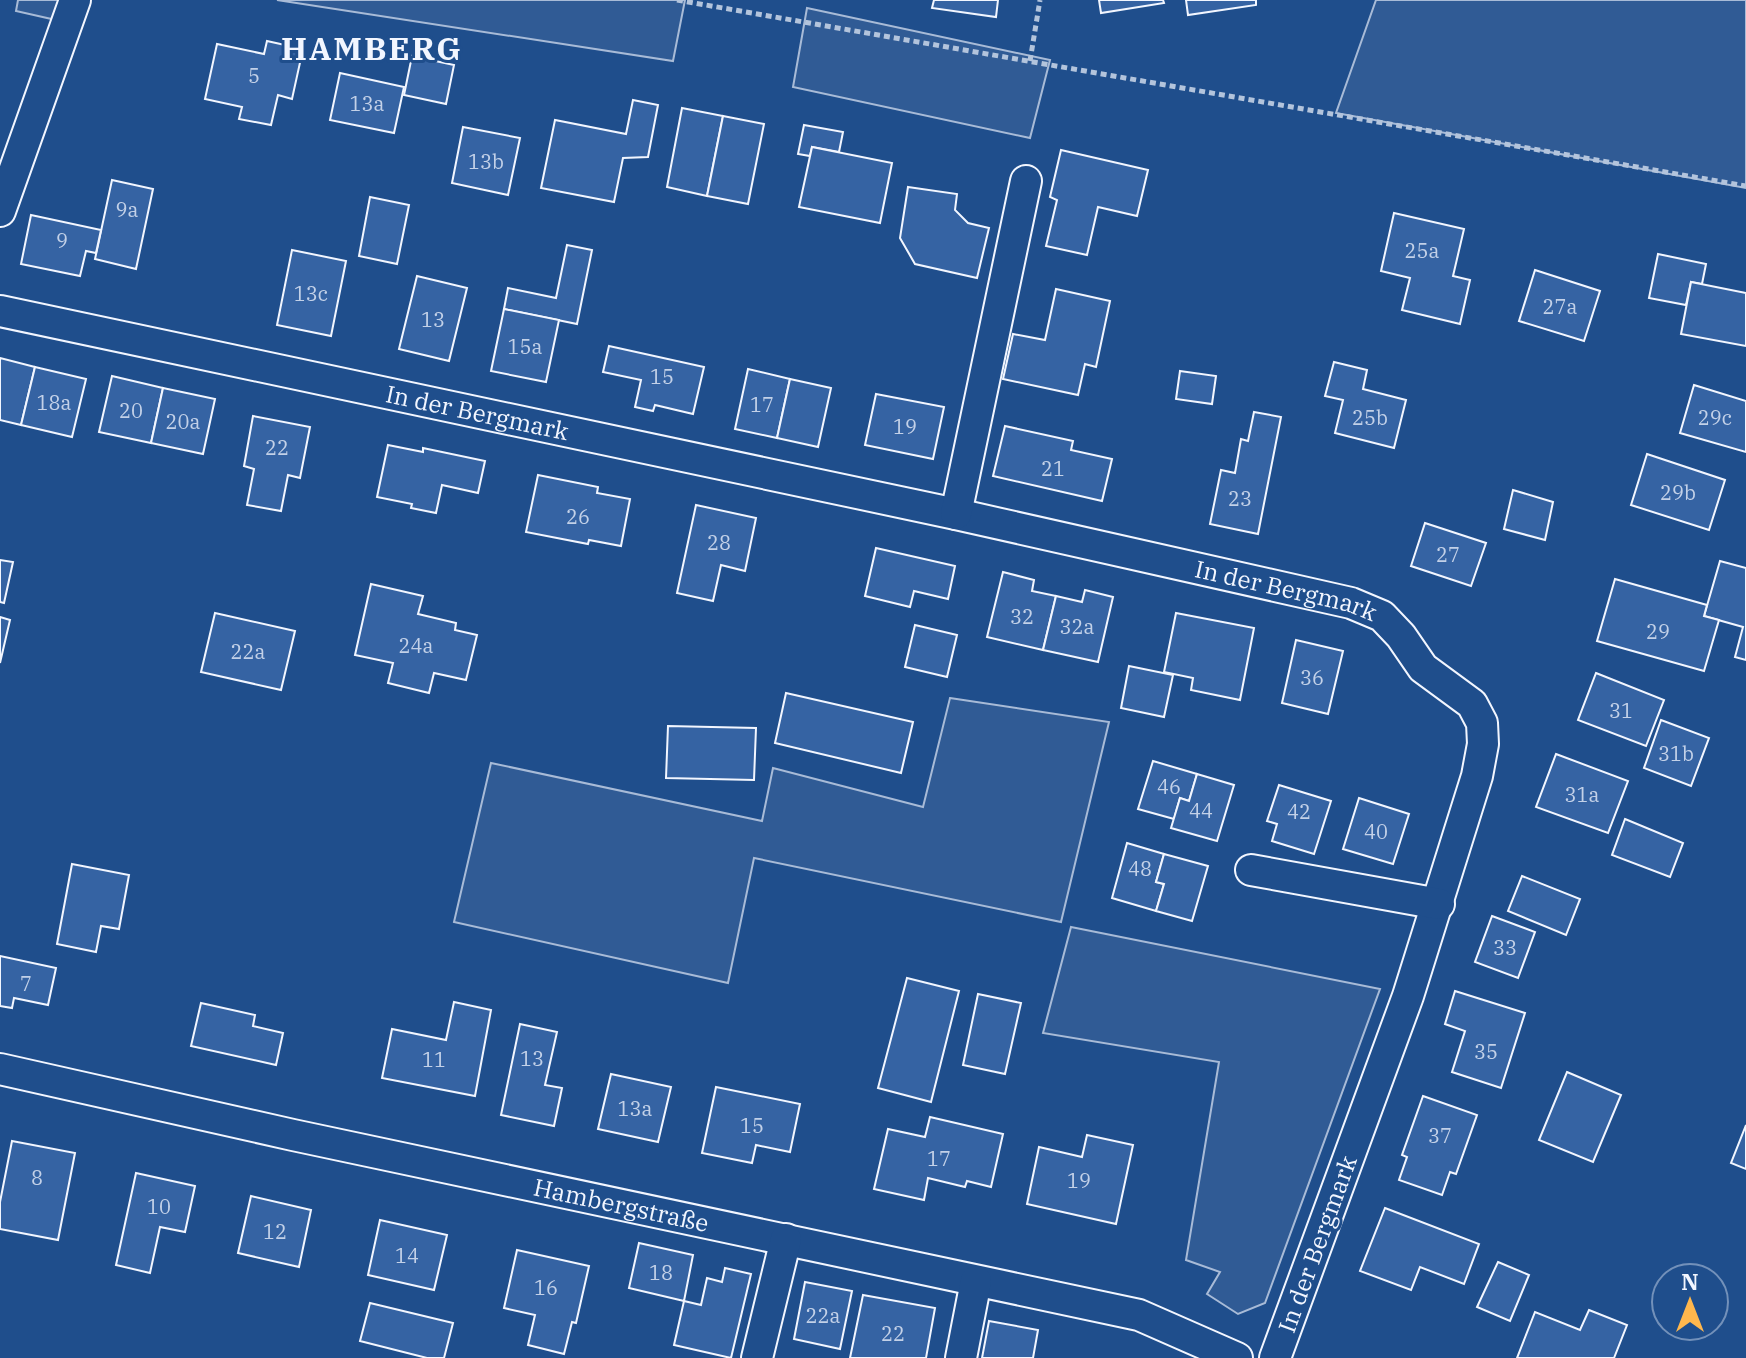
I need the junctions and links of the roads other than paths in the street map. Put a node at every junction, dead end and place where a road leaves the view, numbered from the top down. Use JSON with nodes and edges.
{"nodes":[{"id":1,"x":75,"y":0,"type":"edge"},
{"id":2,"x":1026,"y":181,"type":"dead end"},
{"id":3,"x":0,"y":211,"type":"edge"},
{"id":4,"x":0,"y":311,"type":"edge"},
{"id":5,"x":956,"y":514,"type":"junction"},
{"id":6,"x":1251,"y":870,"type":"dead end"},
{"id":7,"x":1439,"y":904,"type":"junction"},
{"id":8,"x":0,"y":1069,"type":"edge"},
{"id":9,"x":786,"y":1239,"type":"junction"},
{"id":10,"x":976,"y":1281,"type":"junction"},
{"id":11,"x":757,"y":1358,"type":"edge"},
{"id":12,"x":961,"y":1358,"type":"edge"},
{"id":13,"x":1237,"y":1358,"type":"edge"},
{"id":14,"x":1275,"y":1358,"type":"edge"}],
"edges":[{"from":1,"to":3,"type":"street"},
{"from":2,"to":5,"type":"street"},
{"from":4,"to":5,"type":"street","name":"In der Bergmark"},
{"from":5,"to":7,"type":"street","name":"In der Bergmark"},
{"from":6,"to":7,"type":"street"},
{"from":7,"to":14,"type":"street","name":"In der Bergmark"},
{"from":8,"to":9,"type":"street","name":"Hambergstraße"},
{"from":9,"to":10,"type":"street","name":"Hambergstraße"},
{"from":9,"to":11,"type":"street"},
{"from":10,"to":12,"type":"street"},
{"from":10,"to":13,"type":"street","name":"Hambergstraße"}]}
